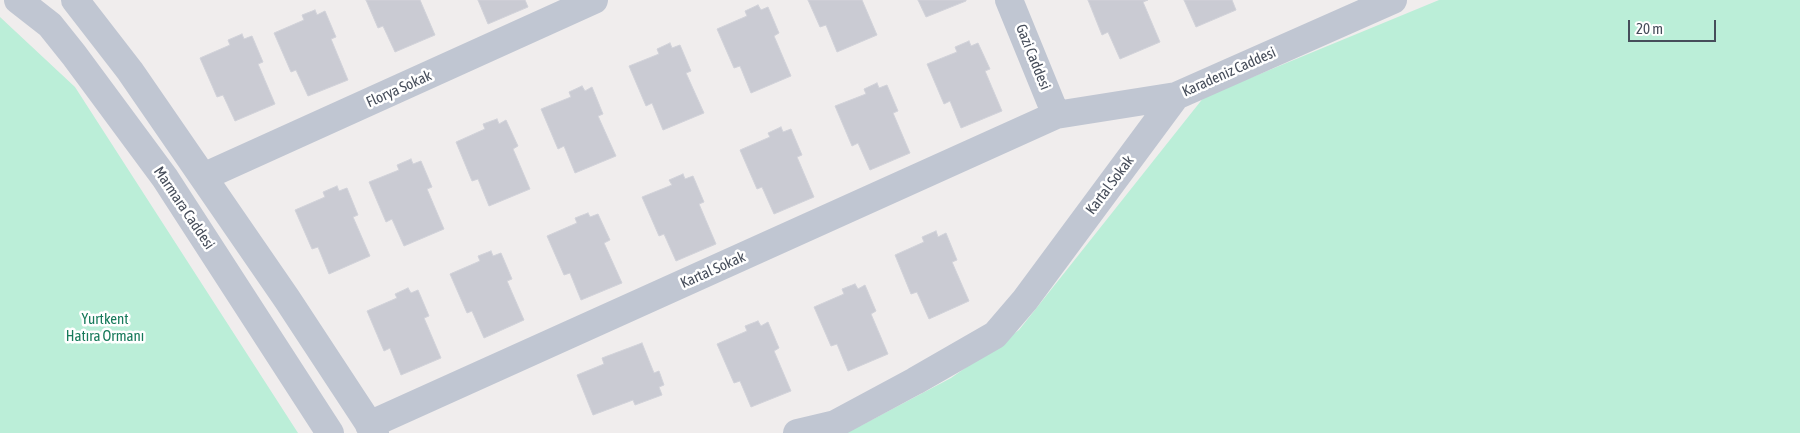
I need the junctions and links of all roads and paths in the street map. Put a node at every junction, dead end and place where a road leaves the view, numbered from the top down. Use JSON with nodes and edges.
{"nodes":[{"id":1,"x":18,"y":0,"type":"edge"},
{"id":2,"x":75,"y":0,"type":"edge"},
{"id":3,"x":594,"y":0,"type":"edge"},
{"id":4,"x":1009,"y":0,"type":"edge"},
{"id":5,"x":1393,"y":0,"type":"edge"},
{"id":6,"x":1176,"y":96,"type":"junction"},
{"id":7,"x":1056,"y":114,"type":"junction"},
{"id":8,"x":203,"y":177,"type":"junction"},
{"id":9,"x":372,"y":429,"type":"edge"},
{"id":10,"x":330,"y":433,"type":"edge"},
{"id":11,"x":797,"y":433,"type":"edge"}],
"edges":[{"from":1,"to":10,"type":"street","name":"Marmara Caddesi"},
{"from":2,"to":8,"type":"street"},
{"from":3,"to":8,"type":"street","name":"Florya Sokak"},
{"from":4,"to":7,"type":"street","name":"Gazi Caddesi"},
{"from":5,"to":6,"type":"street","name":"Karadeniz Caddesi"},
{"from":6,"to":7,"type":"street","name":"Karadeniz Caddesi"},
{"from":6,"to":11,"type":"street","name":"Kartal Sokak"},
{"from":7,"to":9,"type":"street","name":"Kartal Sokak"},
{"from":8,"to":9,"type":"street"}]}
